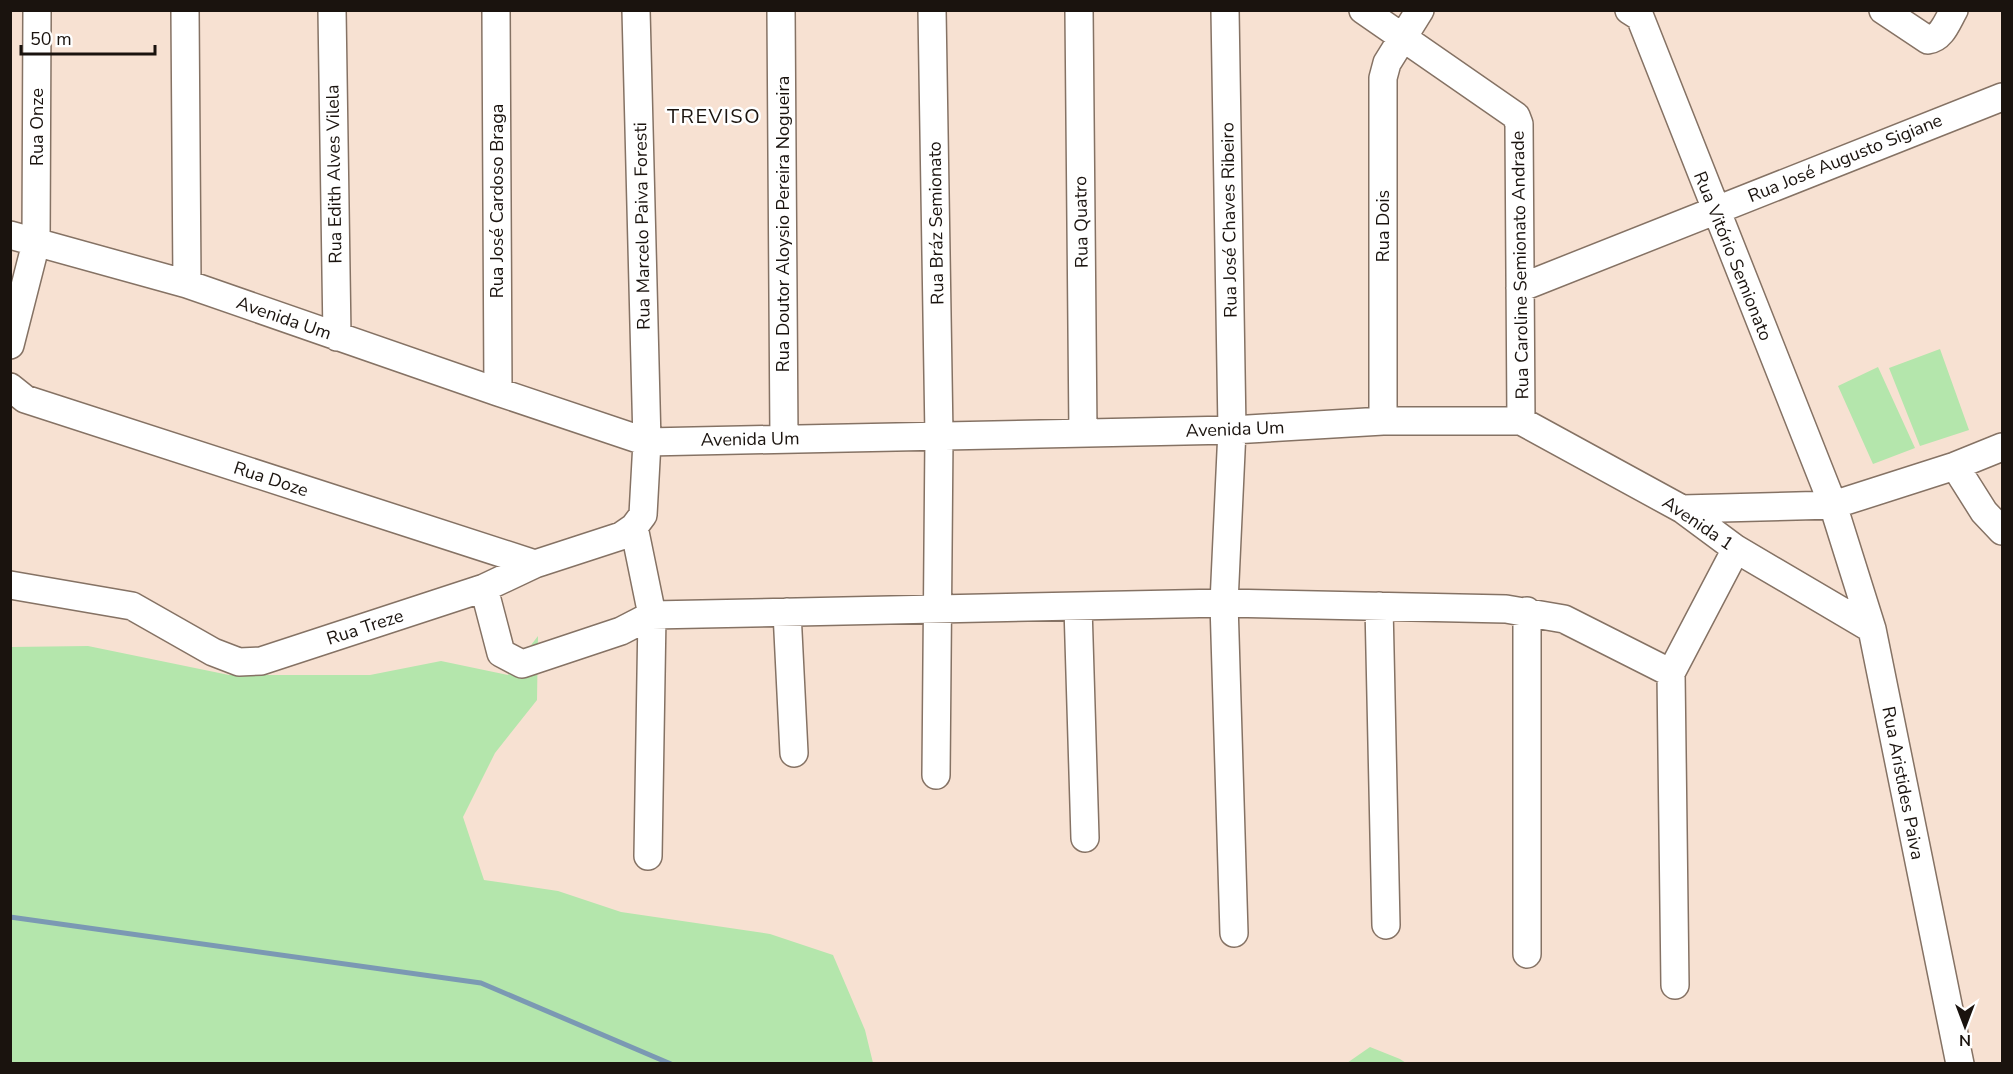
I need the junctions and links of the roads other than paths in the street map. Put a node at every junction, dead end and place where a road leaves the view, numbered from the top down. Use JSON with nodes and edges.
{"nodes":[{"id":1,"x":37,"y":10,"type":"edge"},
{"id":2,"x":184,"y":10,"type":"edge"},
{"id":3,"x":332,"y":10,"type":"edge"},
{"id":4,"x":496,"y":10,"type":"edge"},
{"id":5,"x":636,"y":10,"type":"edge"},
{"id":6,"x":781,"y":10,"type":"edge"},
{"id":7,"x":932,"y":10,"type":"edge"},
{"id":8,"x":1079,"y":10,"type":"edge"},
{"id":9,"x":1225,"y":10,"type":"edge"},
{"id":10,"x":1363,"y":10,"type":"edge"},
{"id":11,"x":1420,"y":10,"type":"edge"},
{"id":12,"x":1883,"y":10,"type":"edge"},
{"id":13,"x":1954,"y":10,"type":"edge"},
{"id":14,"x":1637,"y":13,"type":"edge"},
{"id":15,"x":1403,"y":36,"type":"junction"},
{"id":16,"x":2002,"y":97,"type":"edge"},
{"id":17,"x":1715,"y":211,"type":"junction"},
{"id":18,"x":10,"y":235,"type":"edge"},
{"id":19,"x":36,"y":243,"type":"junction"},
{"id":20,"x":187,"y":284,"type":"junction"},
{"id":21,"x":1520,"y":288,"type":"junction"},
{"id":22,"x":337,"y":337,"type":"junction"},
{"id":23,"x":10,"y":345,"type":"edge"},
{"id":24,"x":10,"y":387,"type":"edge"},
{"id":25,"x":498,"y":392,"type":"junction"},
{"id":26,"x":1383,"y":421,"type":"junction"},
{"id":27,"x":1521,"y":421,"type":"junction"},
{"id":28,"x":1232,"y":430,"type":"junction"},
{"id":29,"x":1083,"y":433,"type":"junction"},
{"id":30,"x":939,"y":436,"type":"junction"},
{"id":31,"x":784,"y":438,"type":"junction"},
{"id":32,"x":647,"y":442,"type":"junction"},
{"id":33,"x":2002,"y":447,"type":"edge"},
{"id":34,"x":1955,"y":466,"type":"junction"},
{"id":35,"x":1833,"y":505,"type":"junction"},
{"id":36,"x":1682,"y":509,"type":"junction"},
{"id":37,"x":634,"y":526,"type":"junction"},
{"id":38,"x":2002,"y":531,"type":"edge"},
{"id":39,"x":1736,"y":549,"type":"junction"},
{"id":40,"x":535,"y":564,"type":"junction"},
{"id":41,"x":10,"y":585,"type":"edge"},
{"id":42,"x":484,"y":588,"type":"junction"},
{"id":43,"x":1224,"y":603,"type":"junction"},
{"id":44,"x":1379,"y":606,"type":"junction"},
{"id":45,"x":1078,"y":607,"type":"junction"},
{"id":46,"x":937,"y":610,"type":"junction"},
{"id":47,"x":1527,"y":611,"type":"junction"},
{"id":48,"x":788,"y":612,"type":"junction"},
{"id":49,"x":652,"y":615,"type":"junction"},
{"id":50,"x":1872,"y":629,"type":"junction"},
{"id":51,"x":1671,"y":673,"type":"junction"},
{"id":52,"x":794,"y":753,"type":"dead end"},
{"id":53,"x":936,"y":775,"type":"dead end"},
{"id":54,"x":1085,"y":838,"type":"dead end"},
{"id":55,"x":648,"y":856,"type":"dead end"},
{"id":56,"x":1386,"y":925,"type":"dead end"},
{"id":57,"x":1234,"y":933,"type":"dead end"},
{"id":58,"x":1527,"y":954,"type":"dead end"},
{"id":59,"x":1675,"y":985,"type":"dead end"},
{"id":60,"x":1960,"y":1064,"type":"edge"}],
"edges":[{"from":1,"to":19,"type":"street","name":"Rua Onze"},
{"from":2,"to":20,"type":"street"},
{"from":3,"to":22,"type":"street","name":"Rua Edith Alves Vilela"},
{"from":4,"to":25,"type":"street","name":"Rua José Cardoso Braga"},
{"from":5,"to":32,"type":"street","name":"Rua Marcelo Paiva Foresti"},
{"from":6,"to":31,"type":"street","name":"Rua Doutor Aloysio Pereira Nogueira"},
{"from":7,"to":30,"type":"street","name":"Rua Bráz Semionato"},
{"from":8,"to":29,"type":"street","name":"Rua Quatro"},
{"from":9,"to":28,"type":"street","name":"Rua José Chaves Ribeiro"},
{"from":10,"to":15,"type":"street","name":"Rua Caroline Semionato Andrade"},
{"from":11,"to":15,"type":"street","name":"Rua Dois"},
{"from":12,"to":13,"type":"street"},
{"from":14,"to":17,"type":"street","name":"Rua Vitório Semionato"},
{"from":15,"to":21,"type":"street","name":"Rua Caroline Semionato Andrade"},
{"from":15,"to":26,"type":"street","name":"Rua Dois"},
{"from":16,"to":17,"type":"street","name":"Rua José Augusto Sigiane"},
{"from":17,"to":21,"type":"street","name":"Rua José Augusto Sigiane"},
{"from":17,"to":35,"type":"street","name":"Rua Vitório Semionato"},
{"from":18,"to":19,"type":"street","name":"Avenida Um"},
{"from":19,"to":20,"type":"street","name":"Avenida Um"},
{"from":19,"to":23,"type":"street"},
{"from":20,"to":22,"type":"street","name":"Avenida Um"},
{"from":21,"to":27,"type":"street","name":"Rua Caroline Semionato Andrade"},
{"from":22,"to":25,"type":"street","name":"Avenida Um"},
{"from":24,"to":40,"type":"street","name":"Rua Doze"},
{"from":25,"to":32,"type":"street","name":"Avenida Um"},
{"from":26,"to":27,"type":"street","name":"Avenida Um"},
{"from":26,"to":28,"type":"street","name":"Avenida Um"},
{"from":27,"to":36,"type":"street","name":"Avenida 1"},
{"from":28,"to":29,"type":"street","name":"Avenida Um"},
{"from":28,"to":43,"type":"street","name":"Rua José Chaves Ribeiro"},
{"from":29,"to":30,"type":"street","name":"Avenida Um"},
{"from":30,"to":31,"type":"street","name":"Avenida Um"},
{"from":30,"to":46,"type":"street","name":"Rua Bráz Semionato"},
{"from":31,"to":32,"type":"street","name":"Avenida Um"},
{"from":32,"to":37,"type":"street"},
{"from":33,"to":34,"type":"street"},
{"from":34,"to":35,"type":"street"},
{"from":34,"to":38,"type":"street"},
{"from":35,"to":36,"type":"street"},
{"from":35,"to":50,"type":"street","name":"Rua Aristides Paiva"},
{"from":36,"to":39,"type":"street","name":"Avenida 1"},
{"from":37,"to":40,"type":"street","name":"Rua Treze"},
{"from":37,"to":49,"type":"street"},
{"from":39,"to":50,"type":"street","name":"Avenida 1"},
{"from":39,"to":51,"type":"street"},
{"from":40,"to":42,"type":"street","name":"Rua Treze"},
{"from":41,"to":42,"type":"street","name":"Rua Treze"},
{"from":42,"to":49,"type":"street"},
{"from":43,"to":44,"type":"street"},
{"from":43,"to":45,"type":"street"},
{"from":43,"to":57,"type":"street","name":"Rua José Chaves Ribeiro"},
{"from":44,"to":47,"type":"street"},
{"from":44,"to":56,"type":"street"},
{"from":45,"to":46,"type":"street"},
{"from":45,"to":54,"type":"street"},
{"from":46,"to":48,"type":"street"},
{"from":46,"to":53,"type":"street","name":"Rua Bráz Semionato"},
{"from":47,"to":51,"type":"street"},
{"from":47,"to":58,"type":"street"},
{"from":48,"to":49,"type":"street"},
{"from":48,"to":52,"type":"street"},
{"from":49,"to":55,"type":"street"},
{"from":50,"to":60,"type":"street","name":"Rua Aristides Paiva"},
{"from":51,"to":59,"type":"street"}]}
